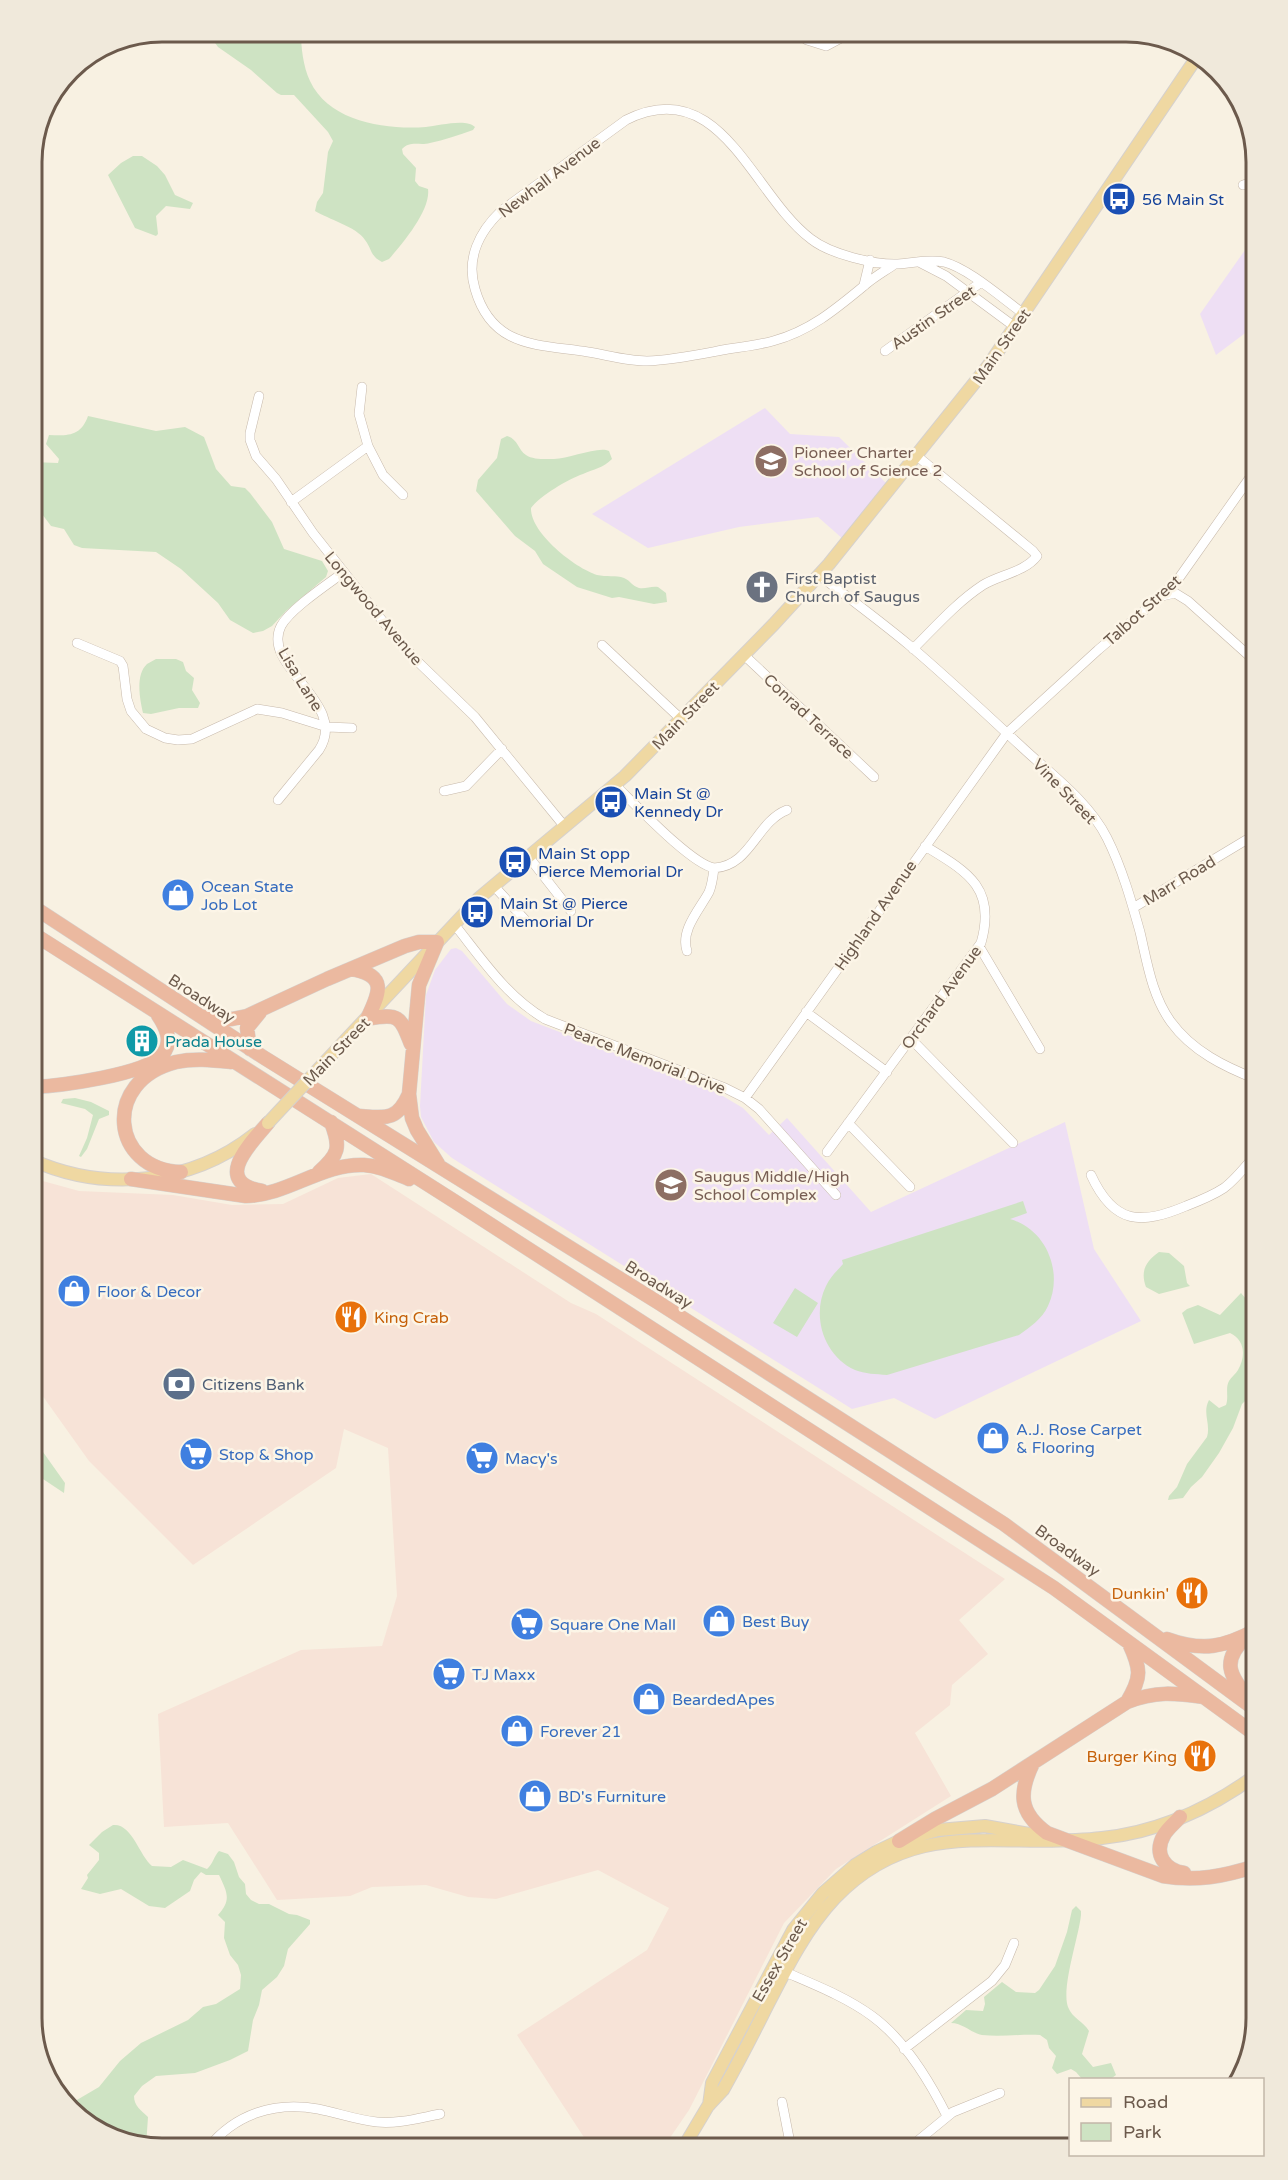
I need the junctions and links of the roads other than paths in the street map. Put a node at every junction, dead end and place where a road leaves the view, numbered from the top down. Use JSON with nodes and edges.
{"nodes":[{"id":1,"x":813,"y":42,"type":"edge"},
{"id":2,"x":834,"y":42,"type":"edge"},
{"id":3,"x":1193,"y":63,"type":"edge"},
{"id":4,"x":1246,"y":184,"type":"edge"},
{"id":5,"x":1243,"y":185,"type":"dead end"},
{"id":6,"x":870,"y":260,"type":"junction"},
{"id":7,"x":919,"y":262,"type":"junction"},
{"id":8,"x":895,"y":264,"type":"junction"},
{"id":9,"x":980,"y":283,"type":"junction"},
{"id":10,"x":864,"y":285,"type":"junction"},
{"id":11,"x":968,"y":292,"type":"junction"},
{"id":12,"x":1024,"y":314,"type":"junction"},
{"id":13,"x":1015,"y":327,"type":"junction"},
{"id":14,"x":885,"y":351,"type":"dead end"},
{"id":15,"x":362,"y":387,"type":"dead end"},
{"id":16,"x":259,"y":396,"type":"dead end"},
{"id":17,"x":368,"y":446,"type":"junction"},
{"id":18,"x":917,"y":456,"type":"junction"},
{"id":19,"x":1246,"y":485,"type":"edge"},
{"id":20,"x":403,"y":495,"type":"dead end"},
{"id":21,"x":291,"y":502,"type":"junction"},
{"id":22,"x":344,"y":572,"type":"junction"},
{"id":23,"x":819,"y":575,"type":"junction"},
{"id":24,"x":1160,"y":597,"type":"junction"},
{"id":25,"x":77,"y":643,"type":"dead end"},
{"id":26,"x":603,"y":645,"type":"dead end"},
{"id":27,"x":913,"y":648,"type":"junction"},
{"id":28,"x":1246,"y":652,"type":"edge"},
{"id":29,"x":744,"y":655,"type":"junction"},
{"id":30,"x":681,"y":719,"type":"junction"},
{"id":31,"x":327,"y":727,"type":"junction"},
{"id":32,"x":352,"y":728,"type":"dead end"},
{"id":33,"x":1007,"y":733,"type":"junction"},
{"id":34,"x":502,"y":749,"type":"junction"},
{"id":35,"x":874,"y":777,"type":"dead end"},
{"id":36,"x":615,"y":785,"type":"junction"},
{"id":37,"x":444,"y":791,"type":"dead end"},
{"id":38,"x":278,"y":800,"type":"dead end"},
{"id":39,"x":787,"y":810,"type":"dead end"},
{"id":40,"x":565,"y":827,"type":"junction"},
{"id":41,"x":1246,"y":841,"type":"edge"},
{"id":42,"x":925,"y":846,"type":"junction"},
{"id":43,"x":528,"y":856,"type":"junction"},
{"id":44,"x":714,"y":868,"type":"junction"},
{"id":45,"x":493,"y":885,"type":"junction"},
{"id":46,"x":1133,"y":908,"type":"junction"},
{"id":47,"x":571,"y":911,"type":"dead end"},
{"id":48,"x":42,"y":913,"type":"edge"},
{"id":49,"x":528,"y":923,"type":"dead end"},
{"id":50,"x":454,"y":924,"type":"junction"},
{"id":51,"x":42,"y":939,"type":"edge"},
{"id":52,"x":436,"y":942,"type":"junction"},
{"id":53,"x":979,"y":946,"type":"junction"},
{"id":54,"x":687,"y":951,"type":"dead end"},
{"id":55,"x":351,"y":969,"type":"junction"},
{"id":56,"x":262,"y":1010,"type":"junction"},
{"id":57,"x":807,"y":1012,"type":"junction"},
{"id":58,"x":157,"y":1013,"type":"junction"},
{"id":59,"x":202,"y":1017,"type":"junction"},
{"id":60,"x":367,"y":1019,"type":"junction"},
{"id":61,"x":911,"y":1038,"type":"junction"},
{"id":62,"x":412,"y":1047,"type":"junction"},
{"id":63,"x":250,"y":1049,"type":"junction"},
{"id":64,"x":1040,"y":1049,"type":"dead end"},
{"id":65,"x":236,"y":1062,"type":"junction"},
{"id":66,"x":887,"y":1072,"type":"junction"},
{"id":67,"x":1246,"y":1075,"type":"edge"},
{"id":68,"x":71,"y":1084,"type":"junction"},
{"id":69,"x":42,"y":1086,"type":"edge"},
{"id":70,"x":42,"y":1092,"type":"edge"},
{"id":71,"x":409,"y":1094,"type":"junction"},
{"id":72,"x":745,"y":1098,"type":"junction"},
{"id":73,"x":357,"y":1116,"type":"junction"},
{"id":74,"x":331,"y":1122,"type":"junction"},
{"id":75,"x":268,"y":1123,"type":"junction"},
{"id":76,"x":848,"y":1123,"type":"junction"},
{"id":77,"x":1013,"y":1143,"type":"dead end"},
{"id":78,"x":826,"y":1152,"type":"dead end"},
{"id":79,"x":42,"y":1163,"type":"edge"},
{"id":80,"x":1246,"y":1165,"type":"edge"},
{"id":81,"x":442,"y":1169,"type":"junction"},
{"id":82,"x":181,"y":1172,"type":"junction"},
{"id":83,"x":317,"y":1174,"type":"junction"},
{"id":84,"x":1091,"y":1175,"type":"dead end"},
{"id":85,"x":131,"y":1179,"type":"junction"},
{"id":86,"x":910,"y":1187,"type":"dead end"},
{"id":87,"x":438,"y":1190,"type":"junction"},
{"id":88,"x":267,"y":1192,"type":"junction"},
{"id":89,"x":836,"y":1195,"type":"dead end"},
{"id":90,"x":1154,"y":1634,"type":"junction"},
{"id":91,"x":1246,"y":1634,"type":"edge"},
{"id":92,"x":1246,"y":1639,"type":"edge"},
{"id":93,"x":1127,"y":1640,"type":"junction"},
{"id":94,"x":1246,"y":1695,"type":"edge"},
{"id":95,"x":1204,"y":1697,"type":"junction"},
{"id":96,"x":1246,"y":1701,"type":"edge"},
{"id":97,"x":1127,"y":1702,"type":"junction"},
{"id":98,"x":1246,"y":1727,"type":"edge"},
{"id":99,"x":1033,"y":1762,"type":"junction"},
{"id":100,"x":1246,"y":1782,"type":"edge"},
{"id":101,"x":1180,"y":1817,"type":"junction"},
{"id":102,"x":899,"y":1841,"type":"junction"},
{"id":103,"x":1066,"y":1841,"type":"junction"},
{"id":104,"x":1246,"y":1863,"type":"edge"},
{"id":105,"x":1246,"y":1869,"type":"edge"},
{"id":106,"x":1014,"y":1943,"type":"dead end"},
{"id":107,"x":785,"y":1972,"type":"junction"},
{"id":108,"x":904,"y":2049,"type":"junction"},
{"id":109,"x":1000,"y":2093,"type":"dead end"},
{"id":110,"x":782,"y":2102,"type":"dead end"},
{"id":111,"x":708,"y":2106,"type":"junction"},
{"id":112,"x":440,"y":2114,"type":"dead end"},
{"id":113,"x":947,"y":2116,"type":"junction"},
{"id":114,"x":217,"y":2138,"type":"edge"},
{"id":115,"x":689,"y":2138,"type":"edge"},
{"id":116,"x":789,"y":2138,"type":"edge"},
{"id":117,"x":921,"y":2138,"type":"edge"}],
"edges":[{"from":1,"to":2,"type":"street"},
{"from":3,"to":12,"type":"main road","name":"Main Street"},
{"from":4,"to":5,"type":"street"},
{"from":6,"to":8,"type":"street","name":"Newhall Avenue"},
{"from":6,"to":10,"type":"street"},
{"from":6,"to":10,"type":"street","name":"Newhall Avenue"},
{"from":7,"to":8,"type":"street","name":"Newhall Avenue"},
{"from":7,"to":9,"type":"street","name":"Newhall Avenue"},
{"from":7,"to":11,"type":"street"},
{"from":8,"to":10,"type":"street","name":"Newhall Avenue"},
{"from":9,"to":11,"type":"street","name":"Austin Street"},
{"from":9,"to":12,"type":"street","name":"Newhall Avenue"},
{"from":11,"to":13,"type":"street"},
{"from":11,"to":14,"type":"street","name":"Austin Street"},
{"from":12,"to":13,"type":"main road","name":"Main Street"},
{"from":13,"to":18,"type":"main road","name":"Main Street"},
{"from":15,"to":17,"type":"street"},
{"from":16,"to":21,"type":"street","name":"Longwood Avenue"},
{"from":17,"to":20,"type":"street"},
{"from":17,"to":21,"type":"street"},
{"from":18,"to":23,"type":"main road","name":"Main Street"},
{"from":18,"to":27,"type":"street"},
{"from":19,"to":24,"type":"street","name":"Talbot Street"},
{"from":21,"to":22,"type":"street","name":"Longwood Avenue"},
{"from":22,"to":31,"type":"street","name":"Lisa Lane"},
{"from":22,"to":34,"type":"street","name":"Longwood Avenue"},
{"from":23,"to":27,"type":"street","name":"Vine Street"},
{"from":23,"to":29,"type":"main road","name":"Main Street"},
{"from":24,"to":28,"type":"street"},
{"from":24,"to":33,"type":"street","name":"Talbot Street"},
{"from":25,"to":31,"type":"street"},
{"from":26,"to":30,"type":"street"},
{"from":27,"to":33,"type":"street","name":"Vine Street"},
{"from":29,"to":30,"type":"main road","name":"Main Street"},
{"from":29,"to":35,"type":"street","name":"Conrad Terrace"},
{"from":30,"to":36,"type":"main road","name":"Main Street"},
{"from":31,"to":32,"type":"street"},
{"from":31,"to":38,"type":"street","name":"Lisa Lane"},
{"from":33,"to":42,"type":"street","name":"Highland Avenue"},
{"from":33,"to":46,"type":"street","name":"Vine Street"},
{"from":34,"to":37,"type":"street"},
{"from":34,"to":40,"type":"street","name":"Longwood Avenue"},
{"from":36,"to":40,"type":"main road","name":"Main Street"},
{"from":36,"to":44,"type":"street"},
{"from":39,"to":44,"type":"street"},
{"from":40,"to":43,"type":"main road","name":"Main Street"},
{"from":41,"to":46,"type":"street","name":"Marr Road"},
{"from":42,"to":53,"type":"street","name":"Orchard Avenue"},
{"from":42,"to":57,"type":"street","name":"Highland Avenue"},
{"from":43,"to":45,"type":"main road","name":"Main Street"},
{"from":43,"to":47,"type":"street"},
{"from":44,"to":54,"type":"street"},
{"from":45,"to":49,"type":"street"},
{"from":45,"to":50,"type":"main road","name":"Main Street"},
{"from":46,"to":67,"type":"street","name":"Vine Street"},
{"from":48,"to":59,"type":"highway","name":"Broadway"},
{"from":50,"to":52,"type":"main road","name":"Main Street"},
{"from":50,"to":72,"type":"street","name":"Pearce Memorial Drive"},
{"from":51,"to":58,"type":"highway"},
{"from":52,"to":55,"type":"highway"},
{"from":52,"to":60,"type":"main road","name":"Main Street"},
{"from":52,"to":62,"type":"highway"},
{"from":53,"to":61,"type":"street","name":"Orchard Avenue"},
{"from":53,"to":64,"type":"street"},
{"from":55,"to":56,"type":"highway"},
{"from":55,"to":60,"type":"highway"},
{"from":56,"to":59,"type":"highway"},
{"from":56,"to":63,"type":"highway"},
{"from":57,"to":66,"type":"street"},
{"from":57,"to":72,"type":"street","name":"Highland Avenue"},
{"from":58,"to":65,"type":"highway"},
{"from":58,"to":68,"type":"highway"},
{"from":59,"to":63,"type":"highway","name":"Broadway"},
{"from":60,"to":62,"type":"highway"},
{"from":60,"to":75,"type":"main road","name":"Main Street","bridge":true},
{"from":61,"to":66,"type":"street","name":"Orchard Avenue"},
{"from":61,"to":77,"type":"street"},
{"from":62,"to":71,"type":"highway"},
{"from":63,"to":73,"type":"highway","name":"Broadway"},
{"from":65,"to":74,"type":"highway"},
{"from":65,"to":82,"type":"highway"},
{"from":66,"to":76,"type":"street","name":"Orchard Avenue"},
{"from":68,"to":69,"type":"highway"},
{"from":68,"to":70,"type":"highway"},
{"from":71,"to":73,"type":"highway"},
{"from":71,"to":81,"type":"highway"},
{"from":72,"to":89,"type":"street","name":"Pearce Memorial Drive"},
{"from":73,"to":81,"type":"highway","name":"Broadway"},
{"from":74,"to":83,"type":"highway"},
{"from":74,"to":87,"type":"highway"},
{"from":75,"to":82,"type":"main road","name":"Main Street"},
{"from":75,"to":88,"type":"highway"},
{"from":76,"to":78,"type":"street","name":"Orchard Avenue"},
{"from":76,"to":86,"type":"street"},
{"from":79,"to":85,"type":"main road","name":"Main Street"},
{"from":80,"to":84,"type":"street"},
{"from":81,"to":90,"type":"highway","name":"Broadway"},
{"from":82,"to":85,"type":"main road","name":"Main Street"},
{"from":83,"to":87,"type":"highway"},
{"from":83,"to":88,"type":"highway"},
{"from":85,"to":88,"type":"highway"},
{"from":87,"to":93,"type":"highway"},
{"from":90,"to":91,"type":"highway"},
{"from":90,"to":96,"type":"highway","name":"Broadway"},
{"from":92,"to":94,"type":"highway"},
{"from":93,"to":95,"type":"highway"},
{"from":93,"to":97,"type":"highway"},
{"from":95,"to":97,"type":"highway"},
{"from":95,"to":98,"type":"highway"},
{"from":97,"to":99,"type":"highway"},
{"from":99,"to":102,"type":"highway"},
{"from":99,"to":103,"type":"highway"},
{"from":100,"to":101,"type":"main road","name":"Essex Street"},
{"from":101,"to":103,"type":"main road","name":"Essex Street"},
{"from":101,"to":104,"type":"highway"},
{"from":102,"to":103,"type":"main road","name":"Essex Street"},
{"from":102,"to":111,"type":"main road","name":"Essex Street"},
{"from":103,"to":105,"type":"highway"},
{"from":103,"to":107,"type":"main road","name":"Essex Street"},
{"from":106,"to":108,"type":"street"},
{"from":107,"to":108,"type":"street"},
{"from":107,"to":111,"type":"main road","name":"Essex Street"},
{"from":108,"to":113,"type":"street"},
{"from":109,"to":113,"type":"street"},
{"from":110,"to":116,"type":"street"},
{"from":111,"to":115,"type":"main road","name":"Essex Street"},
{"from":112,"to":114,"type":"street"},
{"from":113,"to":117,"type":"street"}]}
